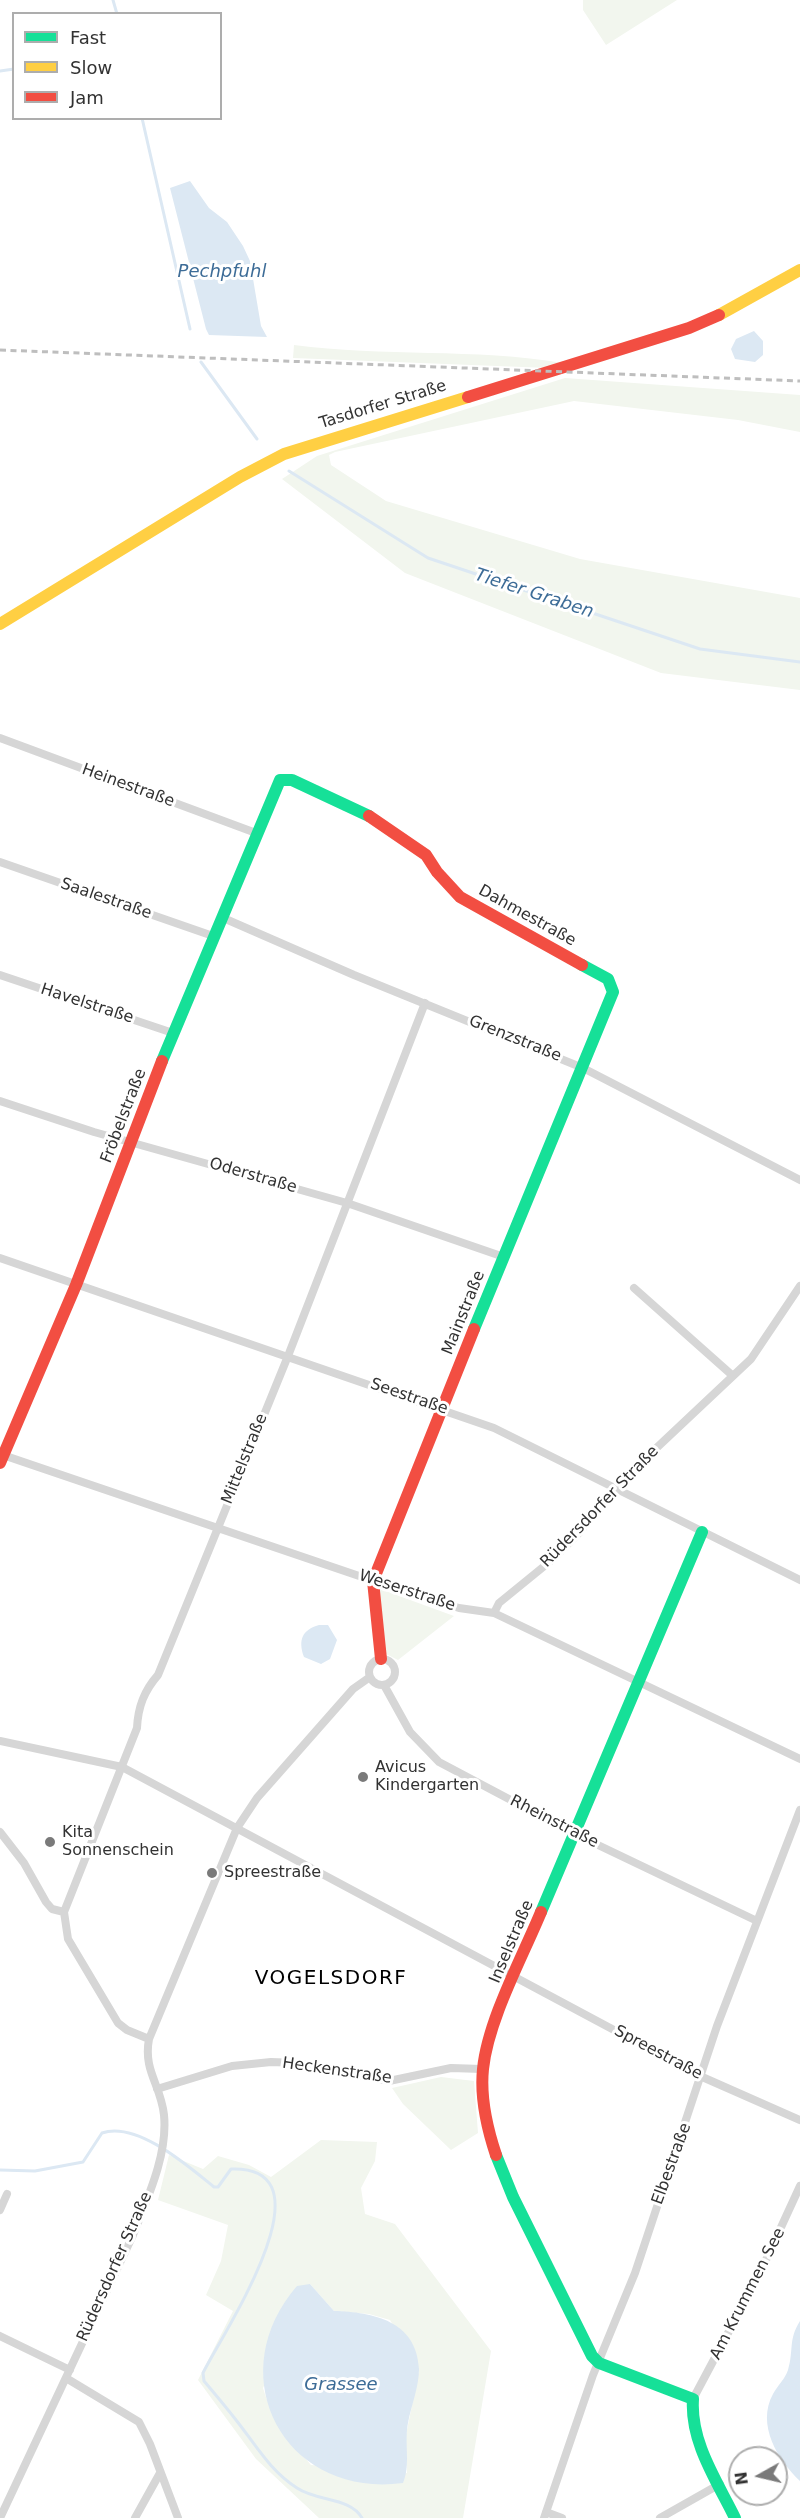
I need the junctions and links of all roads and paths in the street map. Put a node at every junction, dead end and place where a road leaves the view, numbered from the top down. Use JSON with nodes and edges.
{"nodes":[{"id":1,"x":800,"y":270,"type":"edge"},
{"id":2,"x":0,"y":624,"type":"edge"},
{"id":3,"x":0,"y":738,"type":"edge"},
{"id":4,"x":280,"y":780,"type":"joint"},
{"id":5,"x":256,"y":833,"type":"junction"},
{"id":6,"x":0,"y":862,"type":"edge"},
{"id":7,"x":221,"y":917,"type":"junction"},
{"id":8,"x":213,"y":936,"type":"junction"},
{"id":9,"x":0,"y":975,"type":"edge"},
{"id":10,"x":612,"y":985,"type":"joint"},
{"id":11,"x":425,"y":1003,"type":"junction"},
{"id":12,"x":173,"y":1033,"type":"junction"},
{"id":13,"x":583,"y":1068,"type":"junction"},
{"id":14,"x":0,"y":1101,"type":"edge"},
{"id":15,"x":131,"y":1141,"type":"junction"},
{"id":16,"x":800,"y":1180,"type":"edge"},
{"id":17,"x":347,"y":1203,"type":"junction"},
{"id":18,"x":504,"y":1257,"type":"junction"},
{"id":19,"x":0,"y":1258,"type":"edge"},
{"id":20,"x":76,"y":1285,"type":"junction"},
{"id":21,"x":800,"y":1286,"type":"edge"},
{"id":22,"x":634,"y":1288,"type":"dead end"},
{"id":23,"x":288,"y":1356,"type":"junction"},
{"id":24,"x":733,"y":1376,"type":"junction"},
{"id":25,"x":442,"y":1408,"type":"junction"},
{"id":26,"x":1,"y":1457,"type":"edge"},
{"id":27,"x":615,"y":1487,"type":"junction"},
{"id":28,"x":217,"y":1527,"type":"junction"},
{"id":29,"x":702,"y":1532,"type":"junction"},
{"id":30,"x":800,"y":1580,"type":"edge"},
{"id":31,"x":374,"y":1581,"type":"junction"},
{"id":32,"x":494,"y":1613,"type":"junction"},
{"id":33,"x":381,"y":1659,"type":"junction"},
{"id":34,"x":370,"y":1677,"type":"junction"},
{"id":35,"x":639,"y":1681,"type":"junction"},
{"id":36,"x":384,"y":1685,"type":"junction"},
{"id":37,"x":0,"y":1741,"type":"edge"},
{"id":38,"x":800,"y":1760,"type":"edge"},
{"id":39,"x":122,"y":1767,"type":"junction"},
{"id":40,"x":800,"y":1810,"type":"edge"},
{"id":41,"x":237,"y":1828,"type":"junction"},
{"id":42,"x":0,"y":1832,"type":"edge"},
{"id":43,"x":575,"y":1834,"type":"junction"},
{"id":44,"x":64,"y":1912,"type":"junction"},
{"id":45,"x":757,"y":1921,"type":"junction"},
{"id":46,"x":515,"y":1978,"type":"junction"},
{"id":47,"x":149,"y":2039,"type":"junction"},
{"id":48,"x":482,"y":2069,"type":"junction"},
{"id":49,"x":700,"y":2076,"type":"junction"},
{"id":50,"x":157,"y":2089,"type":"junction"},
{"id":51,"x":800,"y":2121,"type":"edge"},
{"id":52,"x":800,"y":2186,"type":"edge"},
{"id":53,"x":7,"y":2194,"type":"dead end"},
{"id":54,"x":0,"y":2210,"type":"edge"},
{"id":55,"x":0,"y":2336,"type":"edge"},
{"id":56,"x":599,"y":2363,"type":"junction"},
{"id":57,"x":68,"y":2374,"type":"junction"},
{"id":58,"x":693,"y":2399,"type":"junction"},
{"id":59,"x":160,"y":2473,"type":"junction"},
{"id":60,"x":720,"y":2484,"type":"junction"},
{"id":61,"x":545,"y":2515,"type":"edge"},
{"id":62,"x":0,"y":2518,"type":"edge"},
{"id":63,"x":135,"y":2518,"type":"edge"},
{"id":64,"x":178,"y":2518,"type":"edge"},
{"id":65,"x":562,"y":2518,"type":"edge"},
{"id":66,"x":660,"y":2518,"type":"edge"},
{"id":67,"x":735,"y":2518,"type":"edge"}],
"edges":[{"from":1,"to":2,"type":"street","name":"Tasdorfer Straße"},
{"from":3,"to":5,"type":"street","name":"Heinestraße"},
{"from":4,"to":5,"type":"street","name":"Fröbelstraße"},
{"from":4,"to":10,"type":"street","name":"Dahmestraße"},
{"from":5,"to":7,"type":"street","name":"Fröbelstraße"},
{"from":6,"to":8,"type":"street","name":"Saalestraße"},
{"from":7,"to":8,"type":"street","name":"Fröbelstraße"},
{"from":7,"to":11,"type":"street","name":"Grenzstraße"},
{"from":8,"to":12,"type":"street","name":"Fröbelstraße"},
{"from":9,"to":12,"type":"street","name":"Havelstraße"},
{"from":10,"to":13,"type":"street","name":"Mainstraße"},
{"from":11,"to":13,"type":"street","name":"Grenzstraße"},
{"from":11,"to":17,"type":"street","name":"Mittelstraße"},
{"from":12,"to":15,"type":"street","name":"Fröbelstraße"},
{"from":13,"to":16,"type":"street","name":"Grenzstraße"},
{"from":13,"to":18,"type":"street","name":"Mainstraße"},
{"from":14,"to":15,"type":"street","name":"Oderstraße"},
{"from":15,"to":17,"type":"street","name":"Oderstraße"},
{"from":15,"to":20,"type":"street","name":"Fröbelstraße"},
{"from":17,"to":18,"type":"street","name":"Oderstraße"},
{"from":17,"to":23,"type":"street","name":"Mittelstraße"},
{"from":18,"to":25,"type":"street","name":"Mainstraße"},
{"from":19,"to":20,"type":"street","name":"Seestraße"},
{"from":20,"to":23,"type":"street","name":"Seestraße"},
{"from":20,"to":26,"type":"street","name":"Fröbelstraße"},
{"from":21,"to":24,"type":"street","name":"Rüdersdorfer Straße"},
{"from":22,"to":24,"type":"street"},
{"from":23,"to":25,"type":"street","name":"Seestraße"},
{"from":23,"to":28,"type":"street","name":"Mittelstraße"},
{"from":24,"to":27,"type":"street","name":"Rüdersdorfer Straße"},
{"from":25,"to":27,"type":"street","name":"Seestraße"},
{"from":25,"to":31,"type":"street","name":"Mainstraße"},
{"from":26,"to":28,"type":"street","name":"Weserstraße"},
{"from":27,"to":29,"type":"street","name":"Seestraße"},
{"from":27,"to":32,"type":"street","name":"Rüdersdorfer Straße"},
{"from":28,"to":31,"type":"street","name":"Weserstraße"},
{"from":28,"to":39,"type":"street","name":"Mittelstraße"},
{"from":29,"to":30,"type":"street","name":"Seestraße"},
{"from":29,"to":35,"type":"street","name":"Inselstraße"},
{"from":31,"to":32,"type":"street","name":"Weserstraße"},
{"from":31,"to":33,"type":"street","name":"Mainstraße"},
{"from":32,"to":35,"type":"street","name":"Weserstraße"},
{"from":33,"to":34,"type":"street"},
{"from":33,"to":36,"type":"street"},
{"from":34,"to":36,"type":"street"},
{"from":34,"to":41,"type":"street","name":"Rüdersdorfer Straße"},
{"from":35,"to":38,"type":"street","name":"Weserstraße"},
{"from":35,"to":43,"type":"street","name":"Inselstraße"},
{"from":36,"to":43,"type":"street","name":"Rheinstraße"},
{"from":37,"to":39,"type":"street","name":"Spreestraße"},
{"from":39,"to":41,"type":"street","name":"Spreestraße"},
{"from":39,"to":44,"type":"street","name":"Mittelstraße"},
{"from":40,"to":45,"type":"street","name":"Elbestraße"},
{"from":41,"to":46,"type":"street","name":"Spreestraße"},
{"from":41,"to":47,"type":"street","name":"Rüdersdorfer Straße"},
{"from":42,"to":44,"type":"street"},
{"from":43,"to":45,"type":"street","name":"Rheinstraße"},
{"from":43,"to":46,"type":"street","name":"Inselstraße"},
{"from":44,"to":47,"type":"street"},
{"from":45,"to":49,"type":"street","name":"Elbestraße"},
{"from":46,"to":48,"type":"street","name":"Inselstraße"},
{"from":46,"to":49,"type":"street","name":"Spreestraße"},
{"from":47,"to":50,"type":"street","name":"Rüdersdorfer Straße"},
{"from":48,"to":50,"type":"street","name":"Heckenstraße"},
{"from":48,"to":56,"type":"street","name":"Inselstraße"},
{"from":49,"to":51,"type":"street","name":"Spreestraße"},
{"from":49,"to":56,"type":"street","name":"Elbestraße"},
{"from":50,"to":57,"type":"street","name":"Rüdersdorfer Straße"},
{"from":52,"to":58,"type":"street","name":"Am Krummen See"},
{"from":53,"to":54,"type":"street"},
{"from":55,"to":57,"type":"street"},
{"from":56,"to":58,"type":"street"},
{"from":56,"to":61,"type":"street","name":"Elbestraße"},
{"from":57,"to":59,"type":"street"},
{"from":57,"to":62,"type":"street","name":"Rüdersdorfer Straße"},
{"from":58,"to":60,"type":"street"},
{"from":59,"to":63,"type":"street"},
{"from":59,"to":64,"type":"street"},
{"from":60,"to":66,"type":"street"},
{"from":60,"to":67,"type":"street"},
{"from":61,"to":65,"type":"street"}]}
